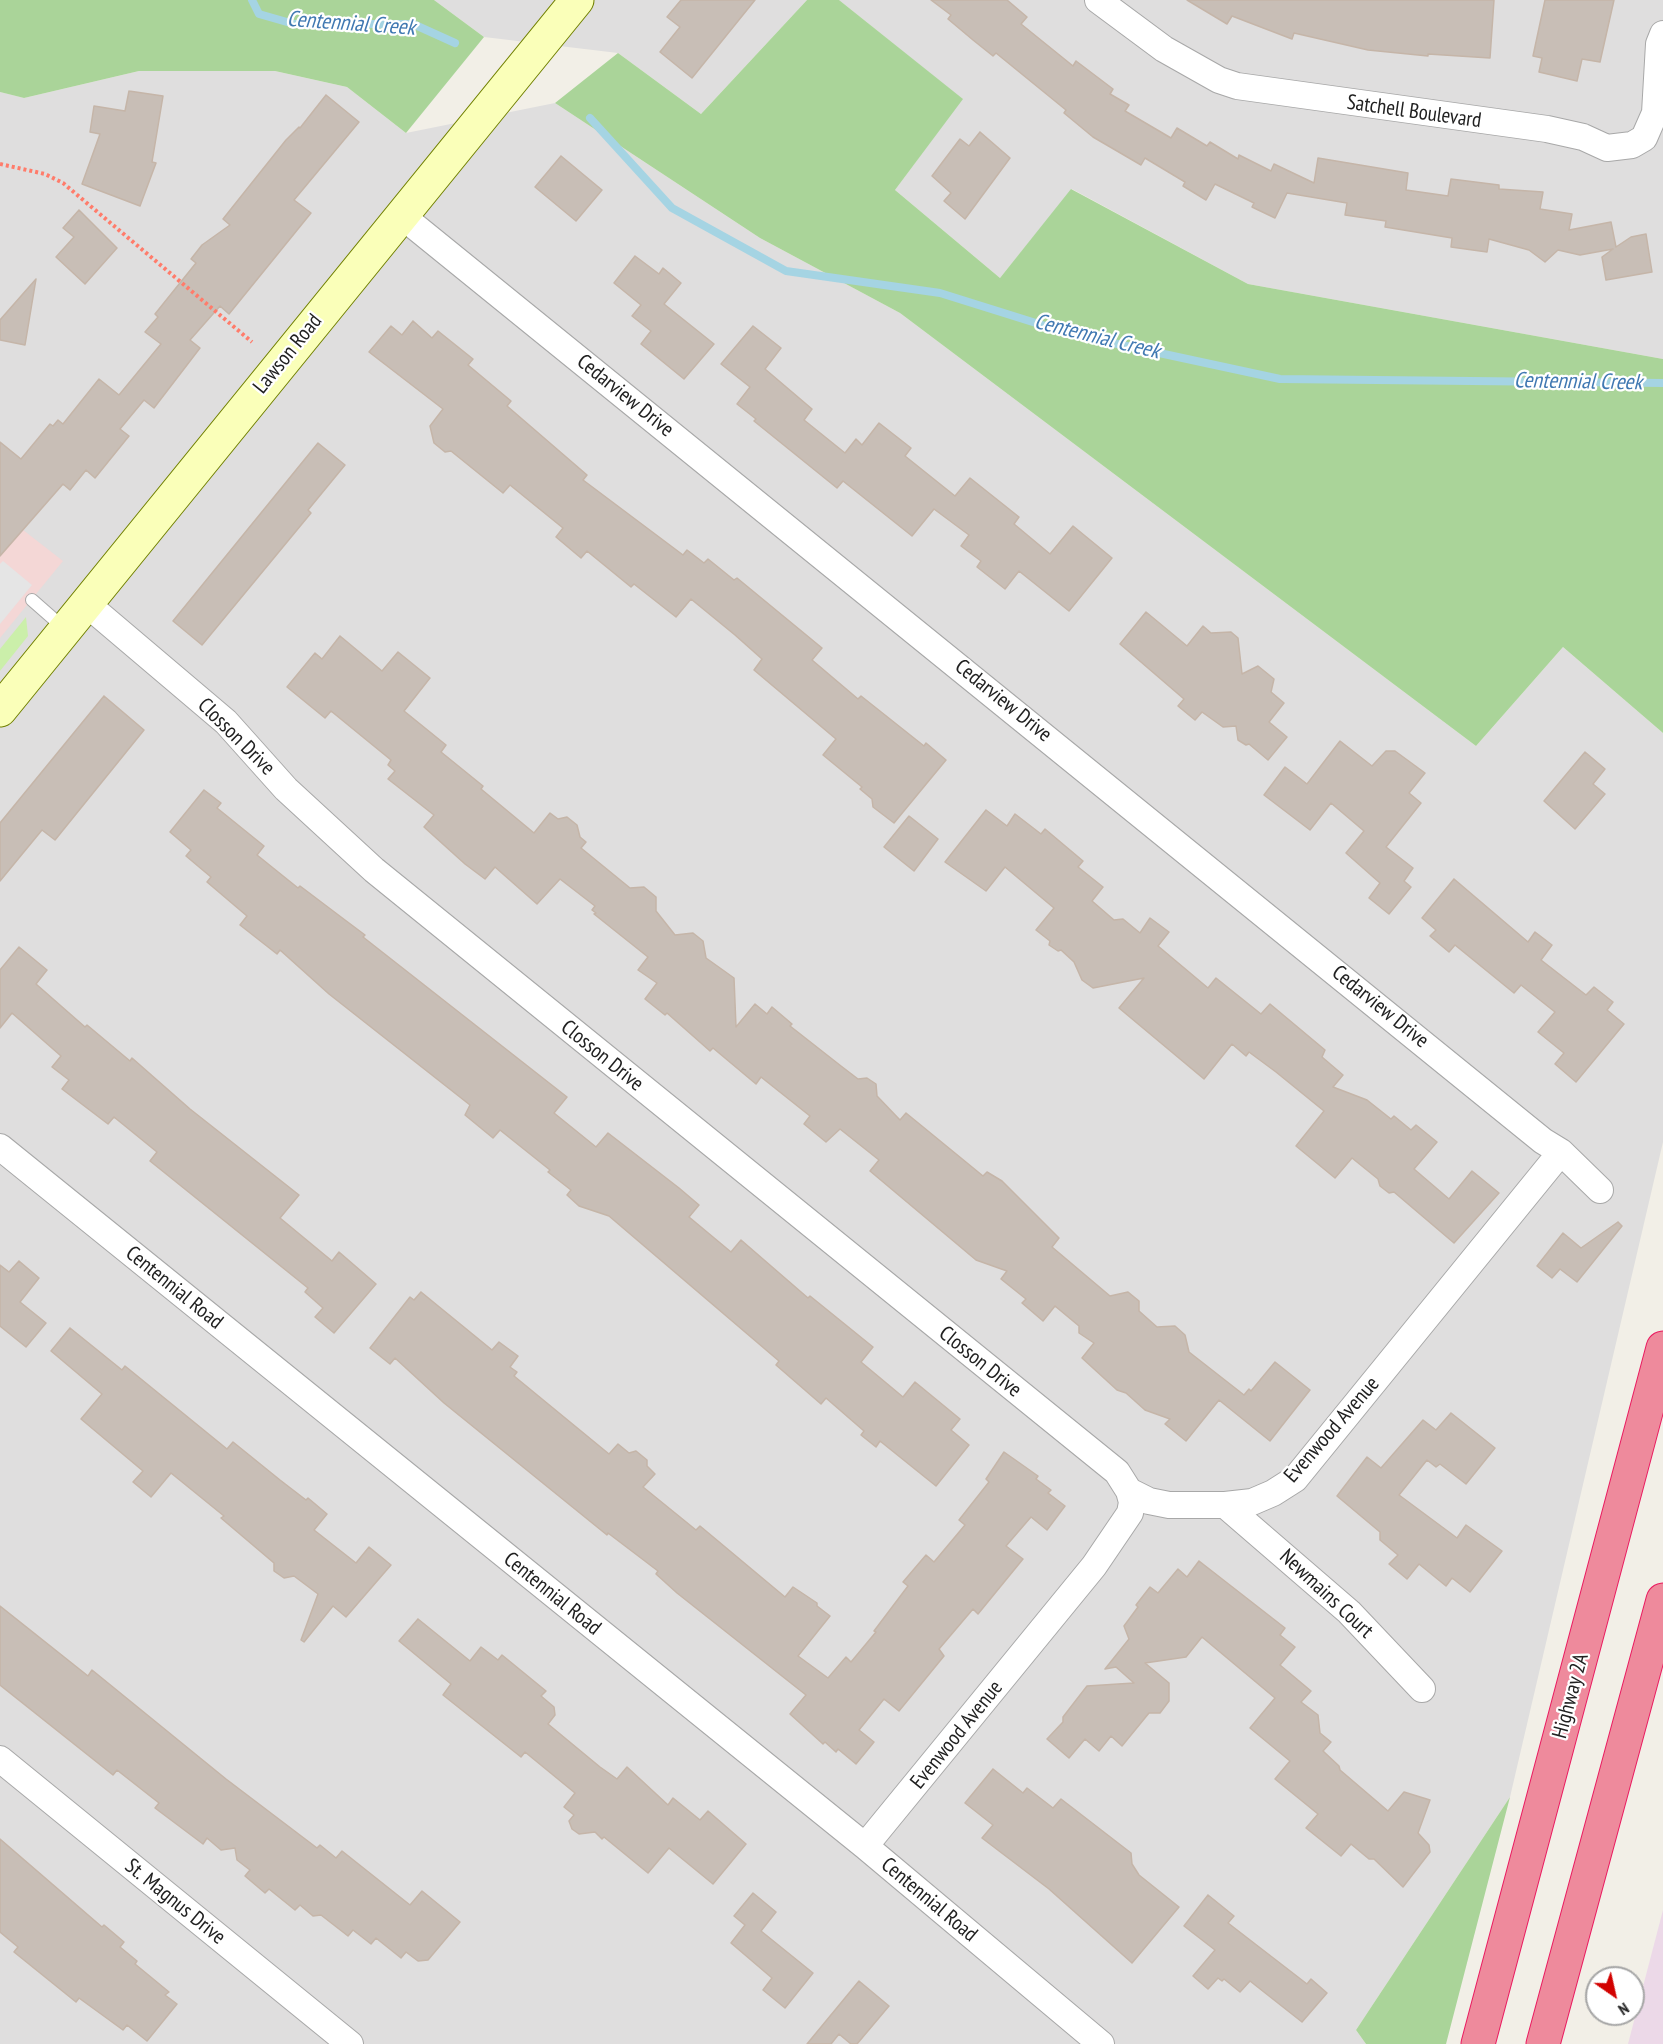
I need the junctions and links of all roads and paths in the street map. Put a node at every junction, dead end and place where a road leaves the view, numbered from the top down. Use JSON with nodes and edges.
{"nodes":[{"id":1,"x":577,"y":0,"type":"edge"},
{"id":2,"x":1098,"y":0,"type":"edge"},
{"id":3,"x":1663,"y":34,"type":"edge"},
{"id":4,"x":0,"y":164,"type":"edge"},
{"id":5,"x":402,"y":216,"type":"junction"},
{"id":6,"x":252,"y":342,"type":"dead end"},
{"id":7,"x":32,"y":600,"type":"dead end"},
{"id":8,"x":88,"y":604,"type":"junction"},
{"id":9,"x":65,"y":629,"type":"junction"},
{"id":10,"x":0,"y":710,"type":"edge"},
{"id":11,"x":0,"y":1147,"type":"edge"},
{"id":12,"x":1561,"y":1152,"type":"junction"},
{"id":13,"x":1600,"y":1190,"type":"dead end"},
{"id":14,"x":1663,"y":1348,"type":"edge"},
{"id":15,"x":1129,"y":1491,"type":"junction"},
{"id":16,"x":1225,"y":1504,"type":"junction"},
{"id":17,"x":1663,"y":1600,"type":"edge"},
{"id":18,"x":1422,"y":1689,"type":"dead end"},
{"id":19,"x":0,"y":1760,"type":"edge"},
{"id":20,"x":865,"y":1846,"type":"junction"},
{"id":21,"x":350,"y":2044,"type":"edge"},
{"id":22,"x":1101,"y":2044,"type":"edge"},
{"id":23,"x":1478,"y":2044,"type":"edge"},
{"id":24,"x":1543,"y":2044,"type":"edge"}],
"edges":[{"from":1,"to":5,"type":"street","name":"Lawson Road"},
{"from":2,"to":3,"type":"street","name":"Satchell Boulevard"},
{"from":4,"to":6,"type":"path"},
{"from":5,"to":8,"type":"street","name":"Lawson Road"},
{"from":5,"to":12,"type":"street","name":"Cedarview Drive"},
{"from":7,"to":9,"type":"lane"},
{"from":8,"to":9,"type":"street","name":"Lawson Road"},
{"from":8,"to":15,"type":"street","name":"Closson Drive"},
{"from":9,"to":10,"type":"street","name":"Lawson Road"},
{"from":11,"to":20,"type":"street","name":"Centennial Road"},
{"from":12,"to":13,"type":"street","name":"Cedarview Drive"},
{"from":12,"to":16,"type":"street","name":"Evenwood Avenue"},
{"from":14,"to":23,"type":"highway","name":"Highway 2A"},
{"from":15,"to":16,"type":"street","name":"Evenwood Avenue"},
{"from":15,"to":20,"type":"street","name":"Evenwood Avenue"},
{"from":16,"to":18,"type":"street","name":"Newmains Court"},
{"from":17,"to":24,"type":"highway"},
{"from":19,"to":21,"type":"street","name":"St. Magnus Drive"},
{"from":20,"to":22,"type":"street","name":"Centennial Road"}]}
